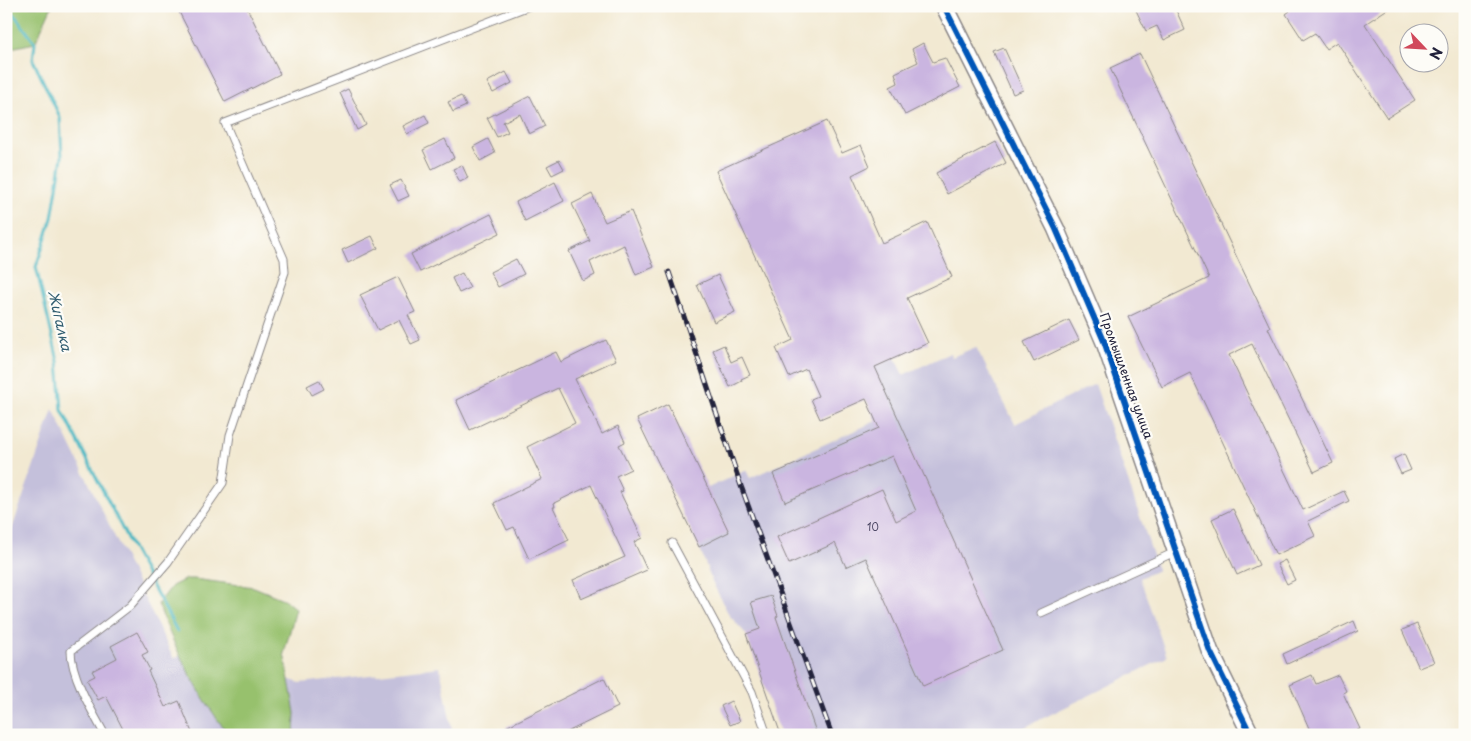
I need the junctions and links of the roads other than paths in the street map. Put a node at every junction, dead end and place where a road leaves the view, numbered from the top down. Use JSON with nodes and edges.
{"nodes":[{"id":1,"x":529,"y":6,"type":"edge"},
{"id":2,"x":944,"y":6,"type":"edge"},
{"id":3,"x":672,"y":543,"type":"dead end"},
{"id":4,"x":1176,"y":552,"type":"junction"},
{"id":5,"x":1041,"y":613,"type":"dead end"},
{"id":6,"x":105,"y":735,"type":"edge"},
{"id":7,"x":767,"y":735,"type":"edge"},
{"id":8,"x":1251,"y":735,"type":"edge"}],
"edges":[{"from":1,"to":6,"type":"lane"},
{"from":2,"to":4,"type":"street","name":"Промышленная улица"},
{"from":3,"to":7,"type":"lane"},
{"from":4,"to":5,"type":"lane"},
{"from":4,"to":8,"type":"street","name":"Промышленная улица"}]}
